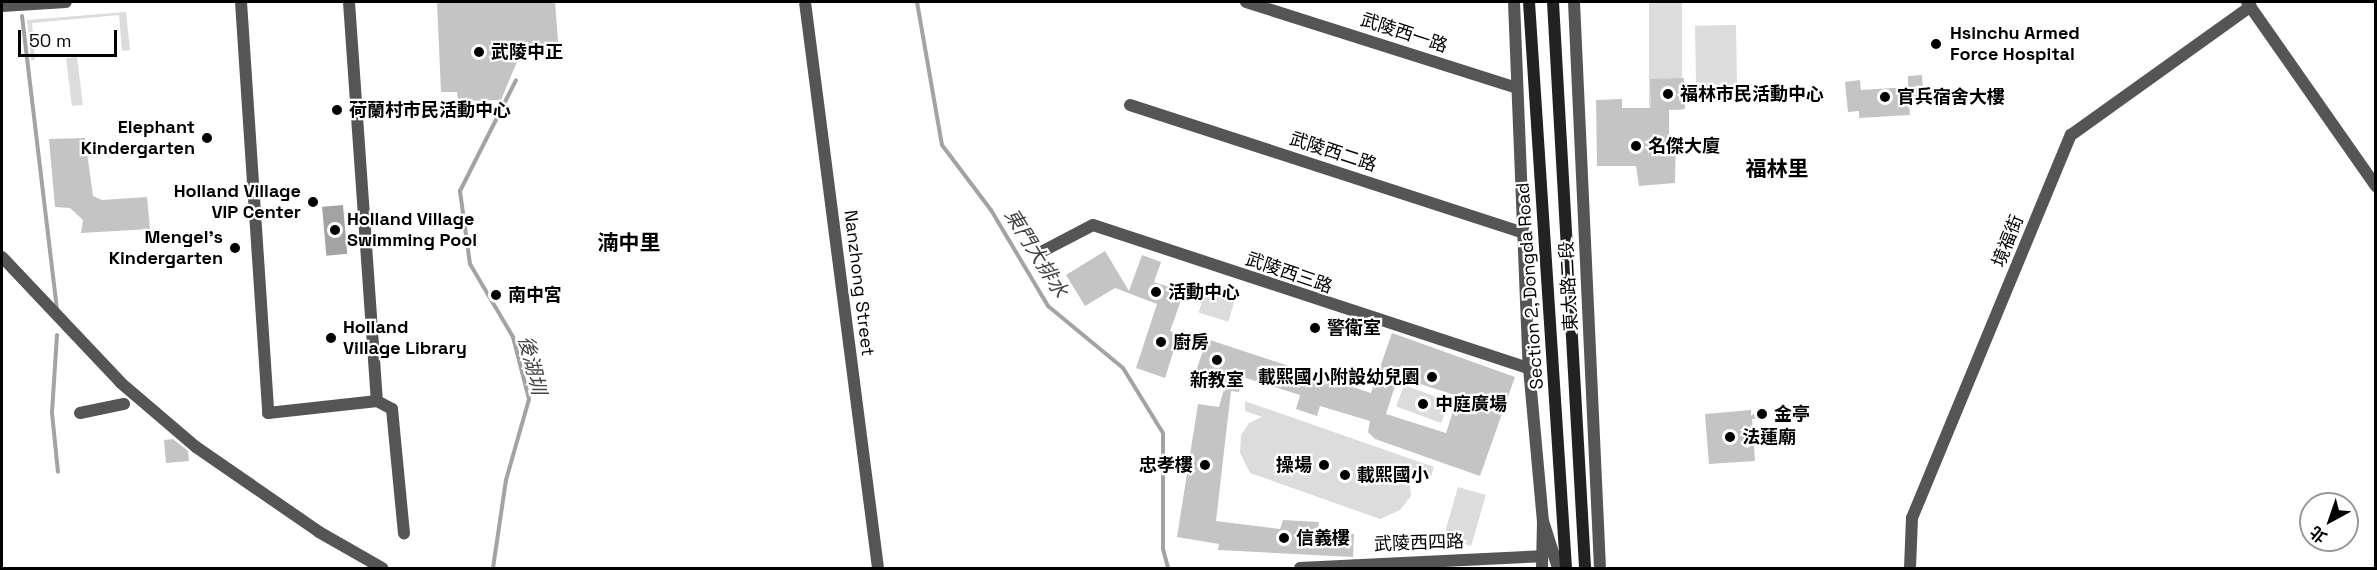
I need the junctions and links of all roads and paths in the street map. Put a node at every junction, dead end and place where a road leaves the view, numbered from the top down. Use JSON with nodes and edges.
{"nodes":[{"id":1,"x":66,"y":2,"type":"edge"},
{"id":2,"x":241,"y":2,"type":"edge"},
{"id":3,"x":350,"y":2,"type":"edge"},
{"id":4,"x":805,"y":2,"type":"edge"},
{"id":5,"x":1245,"y":2,"type":"edge"},
{"id":6,"x":1514,"y":2,"type":"edge"},
{"id":7,"x":1529,"y":2,"type":"edge"},
{"id":8,"x":1553,"y":2,"type":"edge"},
{"id":9,"x":1574,"y":2,"type":"edge"},
{"id":10,"x":2249,"y":4,"type":"edge"},
{"id":11,"x":2,"y":6,"type":"edge"},
{"id":12,"x":1517,"y":88,"type":"junction"},
{"id":13,"x":1130,"y":105,"type":"dead end"},
{"id":14,"x":2376,"y":186,"type":"edge"},
{"id":15,"x":1524,"y":233,"type":"junction"},
{"id":16,"x":1042,"y":251,"type":"dead end"},
{"id":17,"x":2,"y":257,"type":"edge"},
{"id":18,"x":1529,"y":368,"type":"junction"},
{"id":19,"x":377,"y":401,"type":"junction"},
{"id":20,"x":124,"y":404,"type":"dead end"},
{"id":21,"x":80,"y":413,"type":"dead end"},
{"id":22,"x":1543,"y":521,"type":"junction"},
{"id":23,"x":404,"y":533,"type":"dead end"},
{"id":24,"x":1542,"y":562,"type":"edge"},
{"id":25,"x":382,"y":568,"type":"edge"},
{"id":26,"x":878,"y":568,"type":"edge"},
{"id":27,"x":1300,"y":568,"type":"edge"},
{"id":28,"x":1558,"y":568,"type":"edge"},
{"id":29,"x":1566,"y":568,"type":"edge"},
{"id":30,"x":1585,"y":568,"type":"edge"},
{"id":31,"x":1600,"y":568,"type":"edge"},
{"id":32,"x":1910,"y":568,"type":"edge"}],
"edges":[{"from":1,"to":11,"type":"street"},
{"from":2,"to":19,"type":"street"},
{"from":3,"to":19,"type":"street"},
{"from":4,"to":26,"type":"street","name":"Nanzhong Street"},
{"from":5,"to":12,"type":"street","name":"武陵西一路"},
{"from":6,"to":12,"type":"street"},
{"from":7,"to":29,"type":"main road","name":"Section 2, Dongda Road"},
{"from":8,"to":30,"type":"main road","name":"Section 2, Dongda Road"},
{"from":9,"to":31,"type":"street","name":"東大路二段"},
{"from":10,"to":14,"type":"street"},
{"from":10,"to":32,"type":"street","name":"境福街"},
{"from":12,"to":15,"type":"street"},
{"from":13,"to":15,"type":"street","name":"武陵西二路"},
{"from":15,"to":18,"type":"street"},
{"from":16,"to":18,"type":"street","name":"武陵西三路"},
{"from":17,"to":25,"type":"street"},
{"from":18,"to":22,"type":"street"},
{"from":19,"to":23,"type":"street"},
{"from":20,"to":21,"type":"street"},
{"from":22,"to":24,"type":"street"},
{"from":22,"to":28,"type":"street"},
{"from":24,"to":27,"type":"street","name":"武陵西四路"}]}
